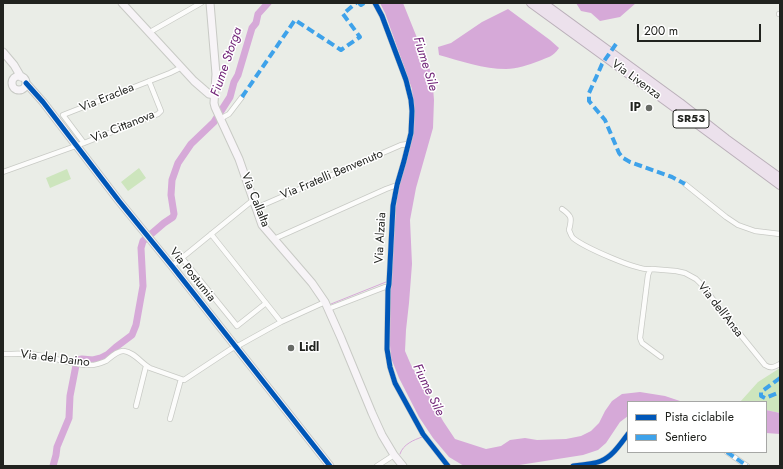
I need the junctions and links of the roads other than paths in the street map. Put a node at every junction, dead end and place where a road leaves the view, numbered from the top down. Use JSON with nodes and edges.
{"nodes":[{"id":1,"x":122,"y":3,"type":"edge"},
{"id":2,"x":201,"y":3,"type":"edge"},
{"id":3,"x":210,"y":3,"type":"edge"},
{"id":4,"x":375,"y":3,"type":"edge"},
{"id":5,"x":531,"y":3,"type":"edge"},
{"id":6,"x":543,"y":3,"type":"edge"},
{"id":7,"x":150,"y":32,"type":"junction"},
{"id":8,"x":3,"y":52,"type":"edge"},
{"id":9,"x":8,"y":58,"type":"junction"},
{"id":10,"x":182,"y":67,"type":"junction"},
{"id":11,"x":21,"y":77,"type":"junction"},
{"id":12,"x":13,"y":80,"type":"junction"},
{"id":13,"x":149,"y":80,"type":"junction"},
{"id":14,"x":24,"y":86,"type":"junction"},
{"id":15,"x":215,"y":95,"type":"junction"},
{"id":16,"x":242,"y":98,"type":"dead end"},
{"id":17,"x":220,"y":119,"type":"junction"},
{"id":18,"x":80,"y":144,"type":"junction"},
{"id":19,"x":408,"y":144,"type":"junction"},
{"id":20,"x":3,"y":172,"type":"edge"},
{"id":21,"x":780,"y":178,"type":"edge"},
{"id":22,"x":685,"y":184,"type":"dead end"},
{"id":23,"x":397,"y":185,"type":"junction"},
{"id":24,"x":780,"y":185,"type":"edge"},
{"id":25,"x":253,"y":200,"type":"junction"},
{"id":26,"x":256,"y":208,"type":"junction"},
{"id":27,"x":562,"y":209,"type":"dead end"},
{"id":28,"x":211,"y":234,"type":"junction"},
{"id":29,"x":780,"y":234,"type":"edge"},
{"id":30,"x":274,"y":239,"type":"junction"},
{"id":31,"x":182,"y":258,"type":"junction"},
{"id":32,"x":172,"y":266,"type":"junction"},
{"id":33,"x":650,"y":270,"type":"junction"},
{"id":34,"x":388,"y":289,"type":"junction"},
{"id":35,"x":266,"y":303,"type":"junction"},
{"id":36,"x":326,"y":306,"type":"junction"},
{"id":37,"x":281,"y":322,"type":"junction"},
{"id":38,"x":236,"y":347,"type":"junction"},
{"id":39,"x":3,"y":354,"type":"edge"},
{"id":40,"x":661,"y":357,"type":"dead end"},
{"id":41,"x":780,"y":364,"type":"edge"},
{"id":42,"x":146,"y":366,"type":"junction"},
{"id":43,"x":186,"y":378,"type":"junction"},
{"id":44,"x":136,"y":406,"type":"dead end"},
{"id":45,"x":170,"y":419,"type":"dead end"},
{"id":46,"x":627,"y":435,"type":"edge"},
{"id":47,"x":728,"y":453,"type":"edge"},
{"id":48,"x":394,"y":454,"type":"junction"},
{"id":49,"x":601,"y":463,"type":"edge"},
{"id":50,"x":330,"y":466,"type":"edge"},
{"id":51,"x":377,"y":466,"type":"edge"},
{"id":52,"x":403,"y":466,"type":"edge"},
{"id":53,"x":448,"y":466,"type":"edge"},
{"id":54,"x":575,"y":466,"type":"edge"},
{"id":55,"x":747,"y":466,"type":"edge"}],
"edges":[{"from":1,"to":7,"type":"street"},
{"from":2,"to":7,"type":"street"},
{"from":3,"to":15,"type":"street","name":"Via Callalta"},
{"from":4,"to":19,"type":"street","name":"Via Alzaia"},
{"from":5,"to":24,"type":"highway","name":"Via Livenza","number":"SR53"},
{"from":6,"to":21,"type":"highway","name":"Via Livenza","number":"SR53"},
{"from":7,"to":10,"type":"street"},
{"from":8,"to":9,"type":"street","name":"Via Postumia"},
{"from":9,"to":11,"type":"street","name":"Via Postumia"},
{"from":9,"to":12,"type":"street","name":"Via Postumia"},
{"from":10,"to":13,"type":"street","name":"Via Eraclea"},
{"from":10,"to":15,"type":"street"},
{"from":11,"to":12,"type":"street"},
{"from":11,"to":14,"type":"street","name":"Via Postumia"},
{"from":12,"to":14,"type":"street","name":"Via Postumia"},
{"from":13,"to":18,"type":"street","name":"Via Cittanova"},
{"from":13,"to":18,"type":"street","name":"Via Eraclea"},
{"from":14,"to":18,"type":"street","name":"Via Postumia"},
{"from":15,"to":17,"type":"street","name":"Via Callalta"},
{"from":16,"to":17,"type":"street"},
{"from":17,"to":25,"type":"street","name":"Via Callalta"},
{"from":18,"to":20,"type":"street"},
{"from":18,"to":32,"type":"street","name":"Via Postumia"},
{"from":19,"to":23,"type":"street","name":"Via Alzaia"},
{"from":19,"to":26,"type":"street","name":"Via Fratelli Benvenuto"},
{"from":22,"to":29,"type":"street"},
{"from":23,"to":30,"type":"street"},
{"from":23,"to":34,"type":"street","name":"Via Alzaia"},
{"from":25,"to":26,"type":"street","name":"Via Callalta"},
{"from":25,"to":28,"type":"street"},
{"from":26,"to":30,"type":"street","name":"Via Callalta"},
{"from":27,"to":33,"type":"street","name":"Via dell'Ansa"},
{"from":28,"to":31,"type":"street"},
{"from":28,"to":35,"type":"street"},
{"from":30,"to":36,"type":"street","name":"Via Callalta"},
{"from":31,"to":32,"type":"street"},
{"from":31,"to":35,"type":"street"},
{"from":32,"to":38,"type":"street","name":"Via Postumia"},
{"from":33,"to":40,"type":"street"},
{"from":33,"to":41,"type":"street","name":"Via dell'Ansa"},
{"from":34,"to":36,"type":"street"},
{"from":34,"to":53,"type":"street","name":"Via Alzaia"},
{"from":35,"to":37,"type":"street"},
{"from":36,"to":37,"type":"street"},
{"from":36,"to":48,"type":"street","name":"Via Callalta"},
{"from":37,"to":38,"type":"street"},
{"from":38,"to":43,"type":"street"},
{"from":38,"to":50,"type":"street","name":"Via Postumia"},
{"from":39,"to":42,"type":"street","name":"Via del Daino"},
{"from":42,"to":43,"type":"street","name":"Via del Daino"},
{"from":42,"to":44,"type":"street"},
{"from":43,"to":45,"type":"street"},
{"from":46,"to":49,"type":"street"},
{"from":47,"to":55,"type":"street"},
{"from":48,"to":51,"type":"street"},
{"from":48,"to":52,"type":"street","name":"Via Callalta"},
{"from":49,"to":54,"type":"street"}]}
